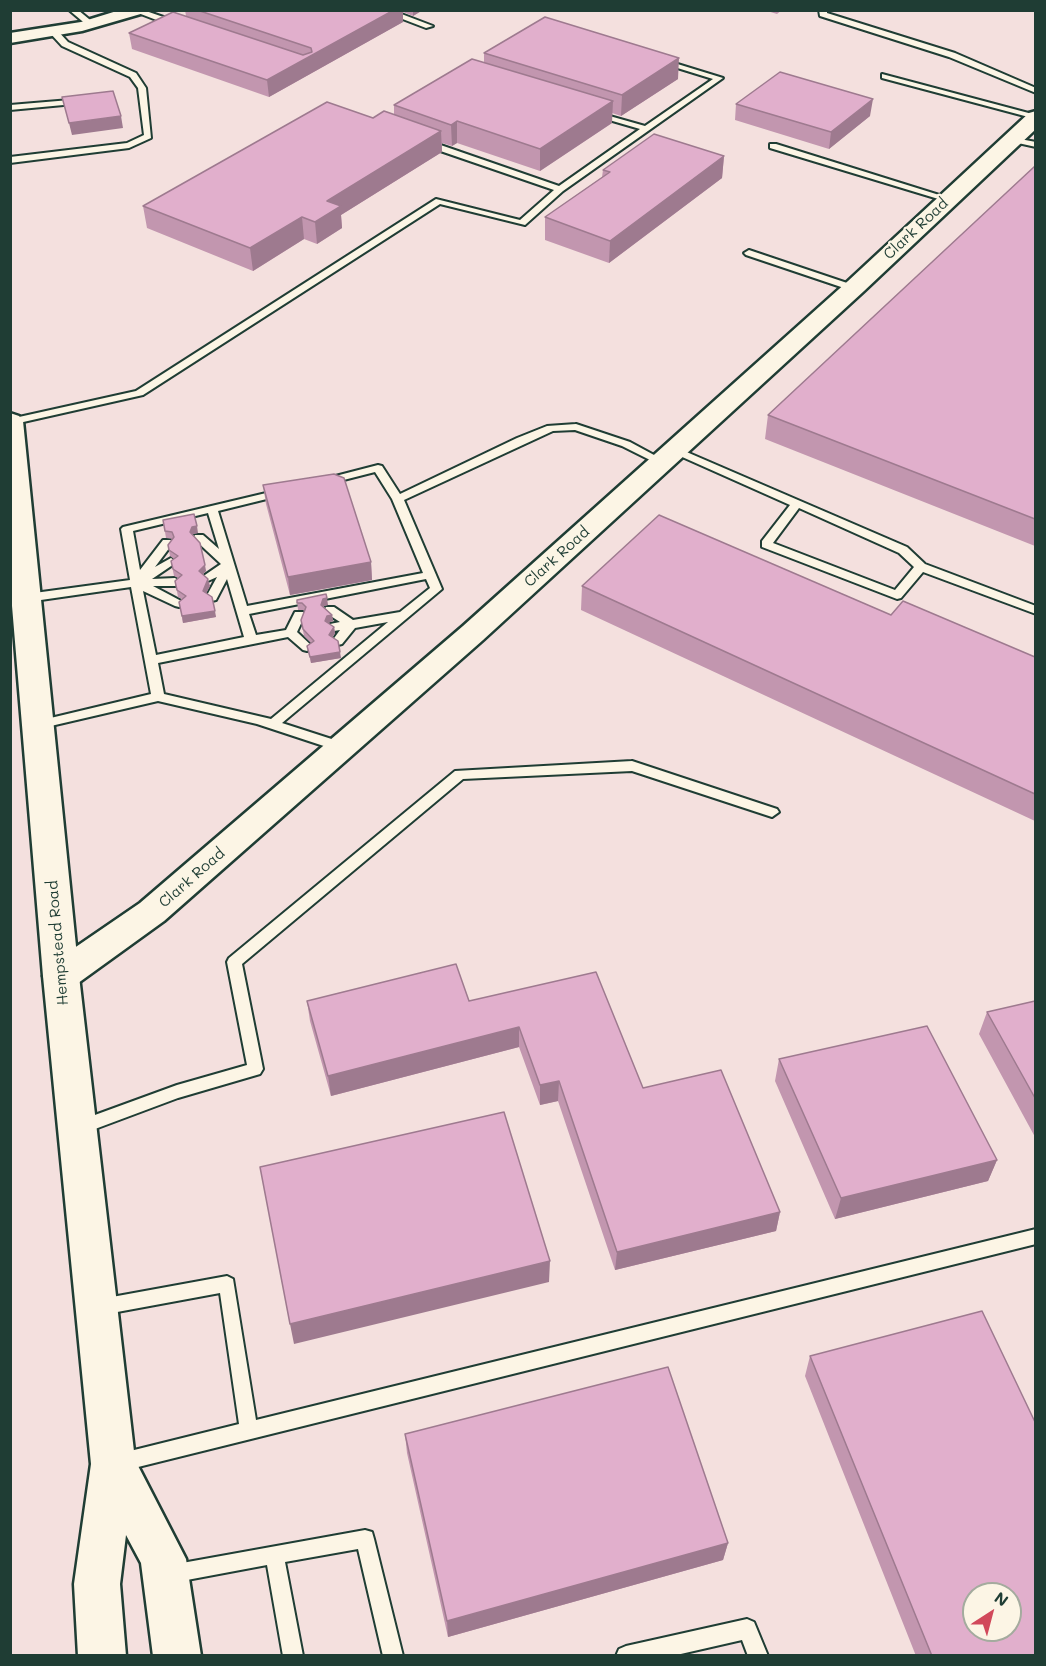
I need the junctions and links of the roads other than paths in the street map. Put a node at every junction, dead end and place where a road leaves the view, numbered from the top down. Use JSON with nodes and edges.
{"nodes":[{"id":1,"x":72,"y":10,"type":"edge"},
{"id":2,"x":382,"y":10,"type":"edge"},
{"id":3,"x":823,"y":10,"type":"edge"},
{"id":4,"x":138,"y":11,"type":"edge"},
{"id":5,"x":91,"y":24,"type":"junction"},
{"id":6,"x":182,"y":26,"type":"edge"},
{"id":7,"x":429,"y":26,"type":"dead end"},
{"id":8,"x":54,"y":32,"type":"junction"},
{"id":9,"x":10,"y":38,"type":"edge"},
{"id":10,"x":651,"y":57,"type":"edge"},
{"id":11,"x":885,"y":76,"type":"dead end"},
{"id":12,"x":1035,"y":91,"type":"edge"},
{"id":13,"x":93,"y":100,"type":"edge"},
{"id":14,"x":10,"y":108,"type":"edge"},
{"id":15,"x":582,"y":109,"type":"edge"},
{"id":16,"x":1035,"y":117,"type":"edge"},
{"id":17,"x":648,"y":129,"type":"junction"},
{"id":18,"x":417,"y":140,"type":"edge"},
{"id":19,"x":1024,"y":142,"type":"edge"},
{"id":20,"x":773,"y":146,"type":"dead end"},
{"id":21,"x":10,"y":160,"type":"edge"},
{"id":22,"x":560,"y":189,"type":"junction"},
{"id":23,"x":948,"y":199,"type":"junction"},
{"id":24,"x":749,"y":253,"type":"dead end"},
{"id":25,"x":853,"y":288,"type":"junction"},
{"id":26,"x":11,"y":421,"type":"edge"},
{"id":27,"x":668,"y":456,"type":"junction"},
{"id":28,"x":398,"y":499,"type":"junction"},
{"id":29,"x":797,"y":502,"type":"junction"},
{"id":30,"x":213,"y":511,"type":"junction"},
{"id":31,"x":199,"y":538,"type":"edge"},
{"id":32,"x":167,"y":543,"type":"edge"},
{"id":33,"x":203,"y":557,"type":"edge"},
{"id":34,"x":171,"y":562,"type":"edge"},
{"id":35,"x":229,"y":565,"type":"junction"},
{"id":36,"x":921,"y":567,"type":"junction"},
{"id":37,"x":430,"y":575,"type":"junction"},
{"id":38,"x":208,"y":577,"type":"edge"},
{"id":39,"x":175,"y":582,"type":"edge"},
{"id":40,"x":136,"y":583,"type":"junction"},
{"id":41,"x":212,"y":597,"type":"edge"},
{"id":42,"x":27,"y":598,"type":"junction"},
{"id":43,"x":179,"y":603,"type":"edge"},
{"id":44,"x":330,"y":610,"type":"edge"},
{"id":45,"x":1035,"y":610,"type":"edge"},
{"id":46,"x":243,"y":611,"type":"junction"},
{"id":47,"x":299,"y":615,"type":"dead end"},
{"id":48,"x":404,"y":616,"type":"junction"},
{"id":49,"x":351,"y":624,"type":"junction"},
{"id":50,"x":334,"y":627,"type":"edge"},
{"id":51,"x":297,"y":632,"type":"junction"},
{"id":52,"x":251,"y":640,"type":"junction"},
{"id":53,"x":338,"y":641,"type":"edge"},
{"id":54,"x":307,"y":647,"type":"edge"},
{"id":55,"x":151,"y":660,"type":"junction"},
{"id":56,"x":158,"y":697,"type":"junction"},
{"id":57,"x":273,"y":724,"type":"junction"},
{"id":58,"x":38,"y":725,"type":"junction"},
{"id":59,"x":342,"y":747,"type":"junction"},
{"id":60,"x":772,"y":812,"type":"dead end"},
{"id":61,"x":61,"y":976,"type":"junction"},
{"id":62,"x":77,"y":1129,"type":"junction"},
{"id":63,"x":1035,"y":1238,"type":"edge"},
{"id":64,"x":96,"y":1308,"type":"junction"},
{"id":65,"x":249,"y":1431,"type":"junction"},
{"id":66,"x":113,"y":1464,"type":"junction"},
{"id":67,"x":274,"y":1554,"type":"junction"},
{"id":68,"x":166,"y":1575,"type":"junction"},
{"id":69,"x":102,"y":1656,"type":"edge"},
{"id":70,"x":177,"y":1656,"type":"edge"},
{"id":71,"x":293,"y":1656,"type":"edge"},
{"id":72,"x":393,"y":1656,"type":"edge"},
{"id":73,"x":626,"y":1656,"type":"edge"},
{"id":74,"x":758,"y":1656,"type":"edge"}],
"edges":[{"from":1,"to":5,"type":"lane"},
{"from":2,"to":7,"type":"lane"},
{"from":3,"to":12,"type":"lane"},
{"from":4,"to":5,"type":"street"},
{"from":4,"to":6,"type":"lane"},
{"from":5,"to":8,"type":"street"},
{"from":8,"to":9,"type":"street"},
{"from":8,"to":21,"type":"lane"},
{"from":10,"to":17,"type":"lane"},
{"from":11,"to":16,"type":"lane"},
{"from":13,"to":14,"type":"lane"},
{"from":15,"to":17,"type":"lane"},
{"from":16,"to":19,"type":"street","name":"Clark Road"},
{"from":17,"to":22,"type":"lane"},
{"from":18,"to":22,"type":"lane"},
{"from":19,"to":23,"type":"street","name":"Clark Road"},
{"from":20,"to":23,"type":"lane"},
{"from":22,"to":26,"type":"lane"},
{"from":23,"to":25,"type":"street","name":"Clark Road"},
{"from":24,"to":25,"type":"lane"},
{"from":25,"to":27,"type":"street","name":"Clark Road"},
{"from":26,"to":42,"type":"street","name":"Hempstead Road"},
{"from":27,"to":28,"type":"lane"},
{"from":27,"to":29,"type":"lane"},
{"from":27,"to":59,"type":"street","name":"Clark Road"},
{"from":28,"to":30,"type":"lane"},
{"from":28,"to":37,"type":"lane"},
{"from":29,"to":36,"type":"lane"},
{"from":29,"to":36,"type":"lane"},
{"from":30,"to":35,"type":"lane"},
{"from":30,"to":40,"type":"lane"},
{"from":31,"to":35,"type":"lane"},
{"from":32,"to":40,"type":"lane"},
{"from":33,"to":35,"type":"lane"},
{"from":34,"to":40,"type":"lane"},
{"from":35,"to":38,"type":"lane"},
{"from":35,"to":41,"type":"lane"},
{"from":35,"to":46,"type":"lane"},
{"from":36,"to":45,"type":"lane"},
{"from":37,"to":46,"type":"lane"},
{"from":37,"to":48,"type":"lane"},
{"from":39,"to":40,"type":"lane"},
{"from":40,"to":42,"type":"lane"},
{"from":40,"to":43,"type":"lane"},
{"from":40,"to":55,"type":"lane"},
{"from":42,"to":58,"type":"street","name":"Hempstead Road"},
{"from":44,"to":49,"type":"lane"},
{"from":46,"to":52,"type":"lane"},
{"from":47,"to":51,"type":"lane"},
{"from":48,"to":49,"type":"lane"},
{"from":48,"to":57,"type":"lane"},
{"from":49,"to":50,"type":"lane"},
{"from":49,"to":53,"type":"lane"},
{"from":51,"to":52,"type":"lane"},
{"from":51,"to":54,"type":"lane"},
{"from":52,"to":55,"type":"lane"},
{"from":55,"to":56,"type":"lane"},
{"from":56,"to":57,"type":"lane"},
{"from":56,"to":58,"type":"lane"},
{"from":57,"to":59,"type":"lane"},
{"from":58,"to":61,"type":"street","name":"Hempstead Road"},
{"from":59,"to":61,"type":"street","name":"Clark Road"},
{"from":60,"to":62,"type":"lane"},
{"from":61,"to":62,"type":"street","name":"Hempstead Road"},
{"from":62,"to":64,"type":"street","name":"Hempstead Road"},
{"from":63,"to":65,"type":"lane"},
{"from":64,"to":65,"type":"lane"},
{"from":64,"to":66,"type":"street","name":"Hempstead Road"},
{"from":65,"to":66,"type":"lane"},
{"from":66,"to":68,"type":"street","name":"Hempstead Road"},
{"from":66,"to":69,"type":"street","name":"Hempstead Road"},
{"from":67,"to":68,"type":"lane"},
{"from":67,"to":71,"type":"lane"},
{"from":67,"to":72,"type":"lane"},
{"from":68,"to":70,"type":"street","name":"Hempstead Road"},
{"from":73,"to":74,"type":"lane"}]}
